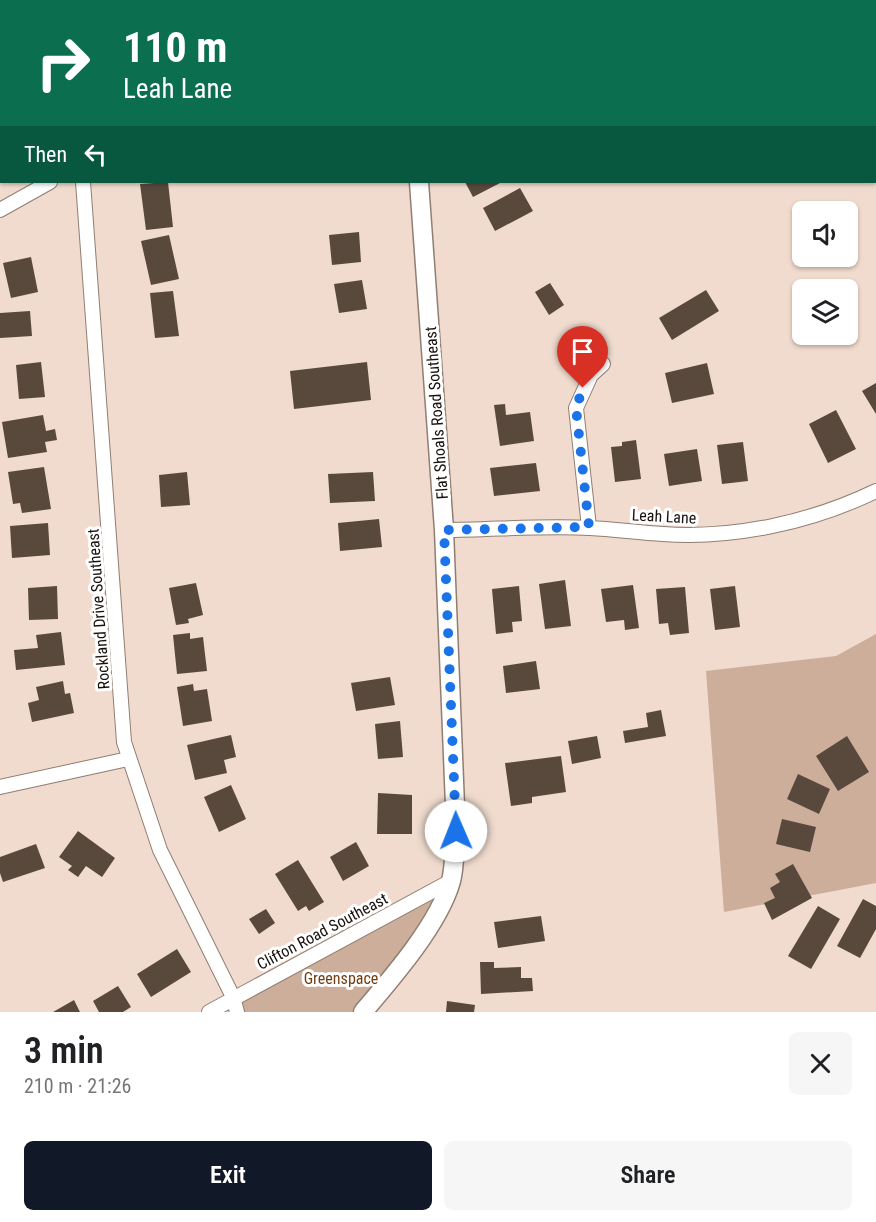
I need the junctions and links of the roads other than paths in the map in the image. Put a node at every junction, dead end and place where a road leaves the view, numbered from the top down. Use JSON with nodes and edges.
{"nodes":[{"id":1,"x":48,"y":183,"type":"edge"},
{"id":2,"x":83,"y":183,"type":"edge"},
{"id":3,"x":419,"y":183,"type":"edge"},
{"id":4,"x":0,"y":210,"type":"edge"},
{"id":5,"x":603,"y":364,"type":"dead end"},
{"id":6,"x":876,"y":491,"type":"edge"},
{"id":7,"x":589,"y":527,"type":"junction"},
{"id":8,"x":444,"y":530,"type":"junction"},
{"id":9,"x":128,"y":759,"type":"junction"},
{"id":10,"x":0,"y":787,"type":"edge"},
{"id":11,"x":451,"y":880,"type":"junction"},
{"id":12,"x":233,"y":997,"type":"junction"},
{"id":13,"x":209,"y":1012,"type":"edge"},
{"id":14,"x":237,"y":1012,"type":"edge"},
{"id":15,"x":363,"y":1012,"type":"edge"}],
"edges":[{"from":1,"to":4,"type":"street"},
{"from":2,"to":9,"type":"street","name":"Rockland Drive Southeast"},
{"from":3,"to":8,"type":"street","name":"Flat Shoals Road Southeast"},
{"from":5,"to":7,"type":"street"},
{"from":6,"to":7,"type":"street","name":"Leah Lane"},
{"from":7,"to":8,"type":"street","name":"Leah Lane"},
{"from":8,"to":11,"type":"street","name":"Flat Shoals Road Southeast"},
{"from":9,"to":10,"type":"street"},
{"from":9,"to":12,"type":"street","name":"Rockland Drive Southeast"},
{"from":11,"to":12,"type":"street","name":"Clifton Road Southeast"},
{"from":11,"to":15,"type":"street","name":"Flat Shoals Road Southeast"},
{"from":12,"to":13,"type":"street","name":"Clifton Road Southeast"},
{"from":12,"to":14,"type":"street","name":"Rockland Drive Southeast"}]}
